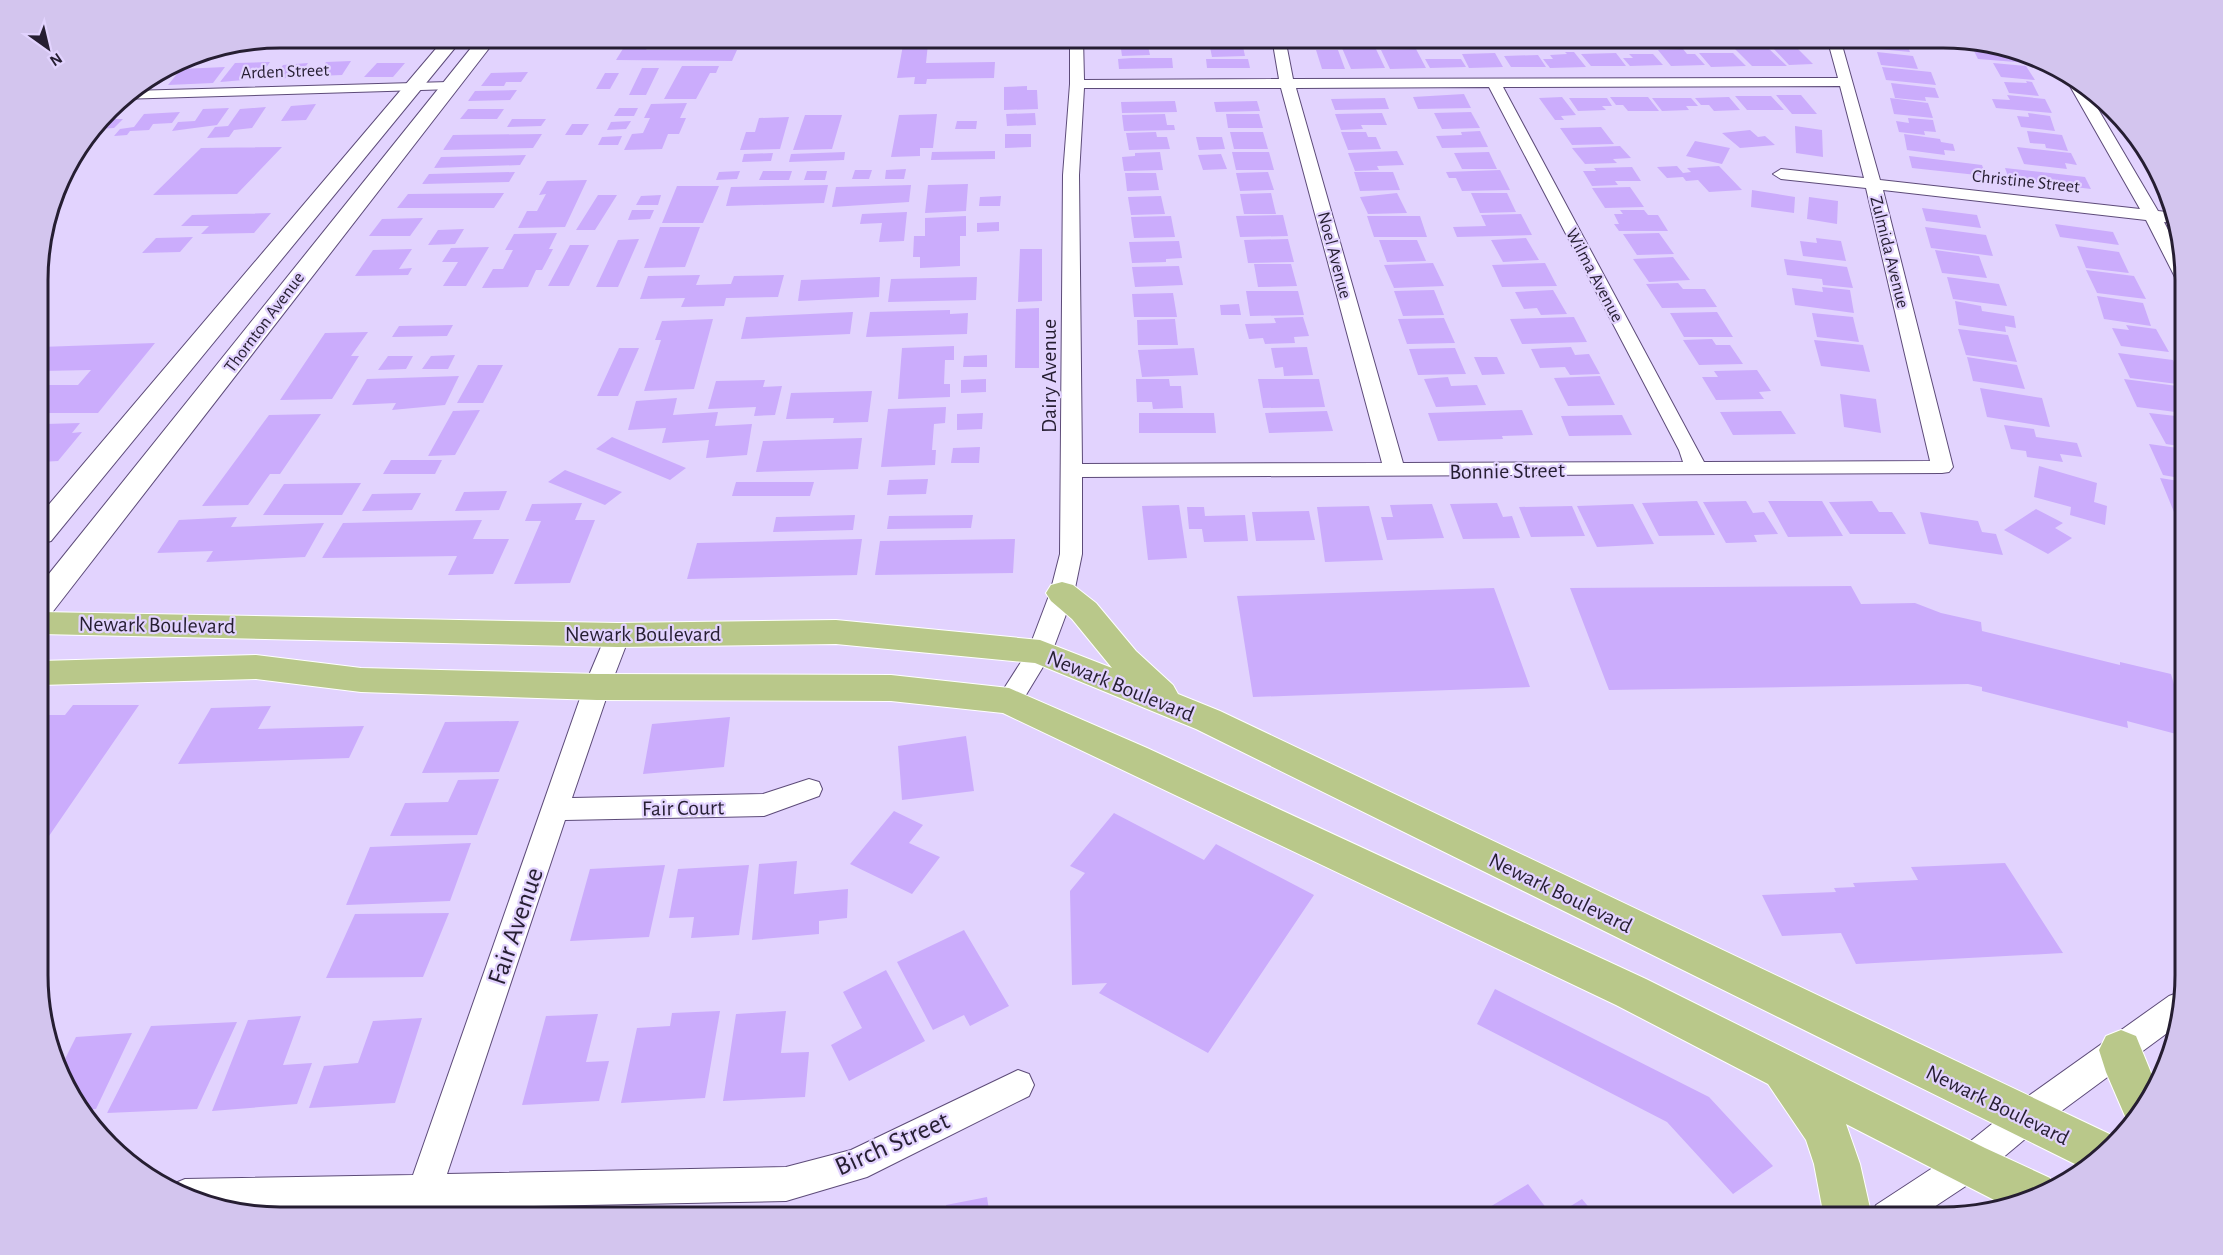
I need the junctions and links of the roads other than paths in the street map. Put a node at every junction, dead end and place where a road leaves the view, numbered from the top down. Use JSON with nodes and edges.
{"nodes":[{"id":1,"x":445,"y":48,"type":"edge"},
{"id":2,"x":480,"y":48,"type":"edge"},
{"id":3,"x":1076,"y":48,"type":"edge"},
{"id":4,"x":1280,"y":48,"type":"edge"},
{"id":5,"x":1836,"y":48,"type":"edge"},
{"id":6,"x":1493,"y":82,"type":"junction"},
{"id":7,"x":1844,"y":82,"type":"junction"},
{"id":8,"x":1288,"y":83,"type":"junction"},
{"id":9,"x":1077,"y":84,"type":"junction"},
{"id":10,"x":413,"y":86,"type":"junction"},
{"id":11,"x":449,"y":86,"type":"junction"},
{"id":12,"x":140,"y":95,"type":"edge"},
{"id":13,"x":2082,"y":95,"type":"edge"},
{"id":14,"x":1781,"y":174,"type":"dead end"},
{"id":15,"x":1872,"y":183,"type":"junction"},
{"id":16,"x":2152,"y":215,"type":"junction"},
{"id":17,"x":2166,"y":217,"type":"edge"},
{"id":18,"x":2174,"y":258,"type":"edge"},
{"id":19,"x":1942,"y":467,"type":"joint"},
{"id":20,"x":1696,"y":468,"type":"junction"},
{"id":21,"x":1072,"y":471,"type":"junction"},
{"id":22,"x":1396,"y":471,"type":"junction"},
{"id":23,"x":48,"y":524,"type":"edge"},
{"id":24,"x":1062,"y":593,"type":"junction"},
{"id":25,"x":48,"y":596,"type":"edge"},
{"id":26,"x":48,"y":623,"type":"edge"},
{"id":27,"x":618,"y":635,"type":"junction"},
{"id":28,"x":1040,"y":652,"type":"junction"},
{"id":29,"x":48,"y":673,"type":"edge"},
{"id":30,"x":597,"y":687,"type":"junction"},
{"id":31,"x":1009,"y":701,"type":"junction"},
{"id":32,"x":1173,"y":706,"type":"junction"},
{"id":33,"x":809,"y":789,"type":"dead end"},
{"id":34,"x":555,"y":809,"type":"junction"},
{"id":35,"x":2172,"y":1012,"type":"edge"},
{"id":36,"x":2121,"y":1050,"type":"junction"},
{"id":37,"x":1782,"y":1068,"type":"junction"},
{"id":38,"x":1018,"y":1085,"type":"dead end"},
{"id":39,"x":2140,"y":1098,"type":"edge"},
{"id":40,"x":2025,"y":1118,"type":"junction"},
{"id":41,"x":2094,"y":1150,"type":"edge"},
{"id":42,"x":1968,"y":1164,"type":"junction"},
{"id":43,"x":2027,"y":1191,"type":"edge"},
{"id":44,"x":212,"y":1197,"type":"edge"},
{"id":45,"x":420,"y":1204,"type":"edge"},
{"id":46,"x":1846,"y":1207,"type":"edge"},
{"id":47,"x":1903,"y":1207,"type":"edge"}],
"edges":[{"from":1,"to":10,"type":"main road","name":"Thornton Avenue"},
{"from":2,"to":11,"type":"main road","name":"Thornton Avenue"},
{"from":3,"to":9,"type":"street","name":"Dairy Avenue"},
{"from":4,"to":8,"type":"street","name":"Noel Avenue"},
{"from":5,"to":7,"type":"street","name":"Zulmida Avenue"},
{"from":6,"to":7,"type":"street"},
{"from":6,"to":8,"type":"street"},
{"from":6,"to":20,"type":"street","name":"Wilma Avenue"},
{"from":7,"to":15,"type":"street","name":"Zulmida Avenue"},
{"from":8,"to":9,"type":"street"},
{"from":8,"to":22,"type":"street","name":"Noel Avenue"},
{"from":9,"to":21,"type":"street","name":"Dairy Avenue"},
{"from":10,"to":11,"type":"street","name":"Arden Street"},
{"from":10,"to":12,"type":"street","name":"Arden Street"},
{"from":10,"to":23,"type":"main road","name":"Thornton Avenue"},
{"from":11,"to":25,"type":"main road","name":"Thornton Avenue"},
{"from":13,"to":16,"type":"street"},
{"from":14,"to":15,"type":"street","name":"Christine Street"},
{"from":15,"to":16,"type":"street","name":"Christine Street"},
{"from":15,"to":19,"type":"street","name":"Zulmida Avenue"},
{"from":16,"to":17,"type":"street","name":"Christine Street"},
{"from":16,"to":18,"type":"street"},
{"from":19,"to":20,"type":"street","name":"Bonnie Street"},
{"from":20,"to":22,"type":"street","name":"Bonnie Street"},
{"from":21,"to":22,"type":"street","name":"Bonnie Street"},
{"from":21,"to":24,"type":"street","name":"Dairy Avenue"},
{"from":24,"to":28,"type":"street","name":"Dairy Avenue"},
{"from":24,"to":32,"type":"main road"},
{"from":26,"to":27,"type":"main road","name":"Newark Boulevard"},
{"from":27,"to":28,"type":"main road","name":"Newark Boulevard"},
{"from":27,"to":30,"type":"street","name":"Fair Avenue"},
{"from":28,"to":31,"type":"street","name":"Dairy Avenue"},
{"from":28,"to":32,"type":"main road","name":"Newark Boulevard"},
{"from":29,"to":30,"type":"main road","name":"Newark Boulevard"},
{"from":30,"to":31,"type":"main road","name":"Newark Boulevard"},
{"from":30,"to":34,"type":"street","name":"Fair Avenue"},
{"from":31,"to":37,"type":"main road","name":"Newark Boulevard"},
{"from":32,"to":40,"type":"main road","name":"Newark Boulevard"},
{"from":33,"to":34,"type":"street","name":"Fair Court"},
{"from":34,"to":45,"type":"street","name":"Fair Avenue"},
{"from":35,"to":36,"type":"street"},
{"from":36,"to":39,"type":"main road"},
{"from":36,"to":40,"type":"street"},
{"from":37,"to":42,"type":"main road","name":"Newark Boulevard"},
{"from":37,"to":46,"type":"main road"},
{"from":38,"to":45,"type":"street","name":"Birch Street"},
{"from":40,"to":41,"type":"main road","name":"Newark Boulevard"},
{"from":40,"to":42,"type":"street"},
{"from":42,"to":43,"type":"main road","name":"Newark Boulevard"},
{"from":42,"to":47,"type":"street"},
{"from":44,"to":45,"type":"street","name":"Birch Street"}]}
